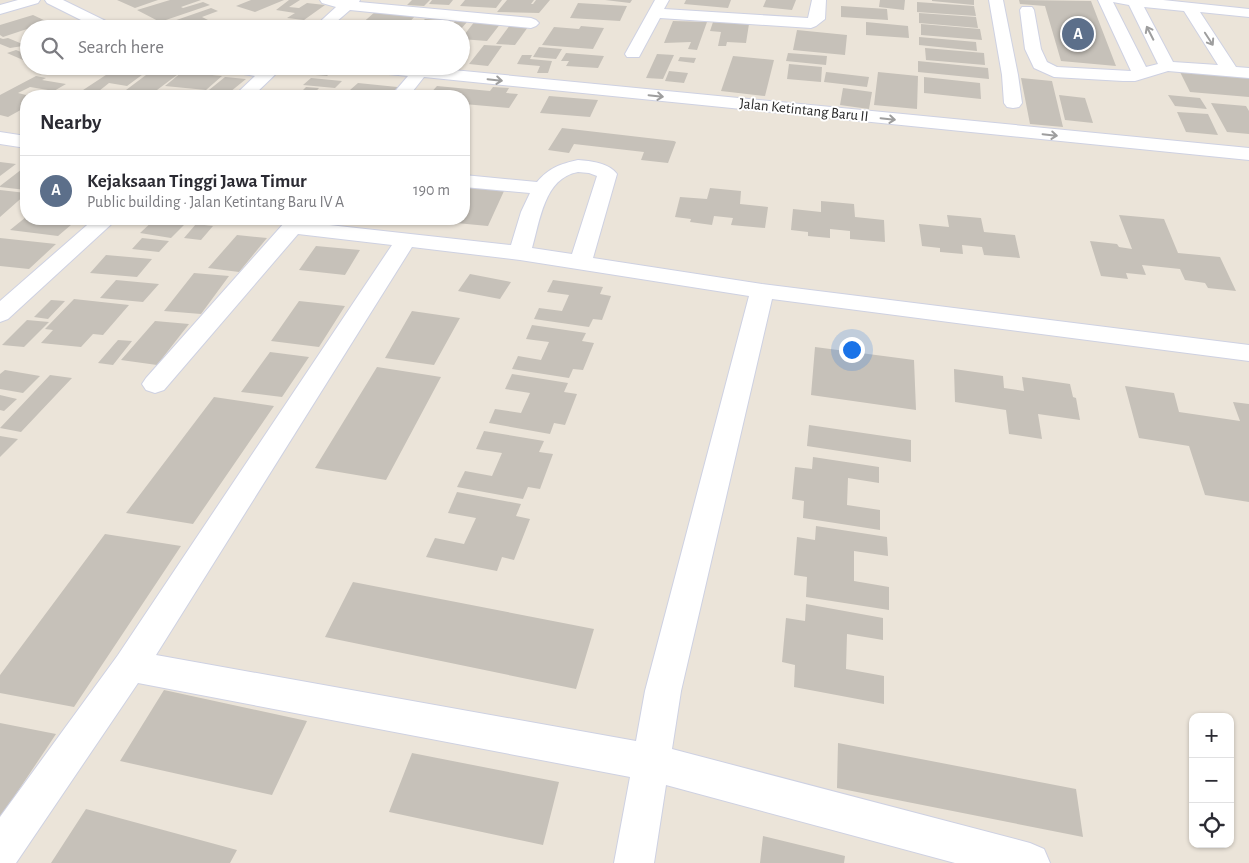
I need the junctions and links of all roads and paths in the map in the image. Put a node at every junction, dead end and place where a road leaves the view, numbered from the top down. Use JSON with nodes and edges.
{"nodes":[{"id":1,"x":33,"y":0,"type":"edge"},
{"id":2,"x":52,"y":0,"type":"edge"},
{"id":3,"x":327,"y":0,"type":"edge"},
{"id":4,"x":819,"y":0,"type":"edge"},
{"id":5,"x":996,"y":0,"type":"edge"},
{"id":6,"x":1105,"y":0,"type":"edge"},
{"id":7,"x":1126,"y":1,"type":"edge"},
{"id":8,"x":350,"y":3,"type":"edge"},
{"id":9,"x":659,"y":6,"type":"edge"},
{"id":10,"x":1189,"y":8,"type":"junction"},
{"id":11,"x":0,"y":10,"type":"edge"},
{"id":12,"x":1027,"y":10,"type":"dead end"},
{"id":13,"x":1249,"y":13,"type":"edge"},
{"id":14,"x":93,"y":20,"type":"edge"},
{"id":15,"x":330,"y":20,"type":"edge"},
{"id":16,"x":531,"y":23,"type":"dead end"},
{"id":17,"x":633,"y":54,"type":"dead end"},
{"id":18,"x":1167,"y":66,"type":"junction"},
{"id":19,"x":1230,"y":71,"type":"junction"},
{"id":20,"x":1249,"y":73,"type":"edge"},
{"id":21,"x":1141,"y":74,"type":"junction"},
{"id":22,"x":266,"y":75,"type":"edge"},
{"id":23,"x":418,"y":75,"type":"edge"},
{"id":24,"x":450,"y":75,"type":"edge"},
{"id":25,"x":250,"y":90,"type":"edge"},
{"id":26,"x":405,"y":90,"type":"edge"},
{"id":27,"x":1012,"y":103,"type":"dead end"},
{"id":28,"x":0,"y":138,"type":"edge"},
{"id":29,"x":20,"y":141,"type":"edge"},
{"id":30,"x":1249,"y":154,"type":"edge"},
{"id":31,"x":470,"y":181,"type":"edge"},
{"id":32,"x":541,"y":188,"type":"junction"},
{"id":33,"x":99,"y":225,"type":"edge"},
{"id":34,"x":294,"y":225,"type":"edge"},
{"id":35,"x":308,"y":225,"type":"edge"},
{"id":36,"x":405,"y":241,"type":"junction"},
{"id":37,"x":520,"y":253,"type":"junction"},
{"id":38,"x":581,"y":262,"type":"junction"},
{"id":39,"x":762,"y":291,"type":"junction"},
{"id":40,"x":0,"y":314,"type":"edge"},
{"id":41,"x":1249,"y":353,"type":"edge"},
{"id":42,"x":155,"y":384,"type":"dead end"},
{"id":43,"x":130,"y":666,"type":"junction"},
{"id":44,"x":651,"y":762,"type":"junction"},
{"id":45,"x":0,"y":851,"type":"edge"},
{"id":46,"x":634,"y":863,"type":"edge"},
{"id":47,"x":1030,"y":863,"type":"edge"}],
"edges":[{"from":1,"to":11,"type":"street"},
{"from":2,"to":14,"type":"street"},
{"from":3,"to":8,"type":"street"},
{"from":4,"to":9,"type":"street"},
{"from":5,"to":27,"type":"street"},
{"from":6,"to":21,"type":"street"},
{"from":7,"to":10,"type":"street"},
{"from":18,"to":7,"type":"street","one_way":true},
{"from":8,"to":15,"type":"street"},
{"from":8,"to":16,"type":"street"},
{"from":9,"to":17,"type":"street"},
{"from":10,"to":13,"type":"street"},
{"from":10,"to":19,"type":"street","one_way":true},
{"from":12,"to":21,"type":"street"},
{"from":18,"to":19,"type":"street"},
{"from":18,"to":21,"type":"street"},
{"from":19,"to":20,"type":"street"},
{"from":22,"to":25,"type":"street"},
{"from":23,"to":26,"type":"street"},
{"from":24,"to":30,"type":"street","name":"Jalan Ketintang Baru II","one_way":true},
{"from":28,"to":29,"type":"street"},
{"from":31,"to":32,"type":"street"},
{"from":32,"to":37,"type":"street"},
{"from":32,"to":38,"type":"street"},
{"from":33,"to":40,"type":"street"},
{"from":34,"to":42,"type":"street"},
{"from":35,"to":36,"type":"street"},
{"from":36,"to":37,"type":"street"},
{"from":36,"to":43,"type":"street"},
{"from":37,"to":38,"type":"street"},
{"from":38,"to":39,"type":"street"},
{"from":39,"to":41,"type":"street"},
{"from":39,"to":44,"type":"street"},
{"from":43,"to":44,"type":"street"},
{"from":43,"to":45,"type":"street"},
{"from":44,"to":46,"type":"street"},
{"from":44,"to":47,"type":"street"}]}
